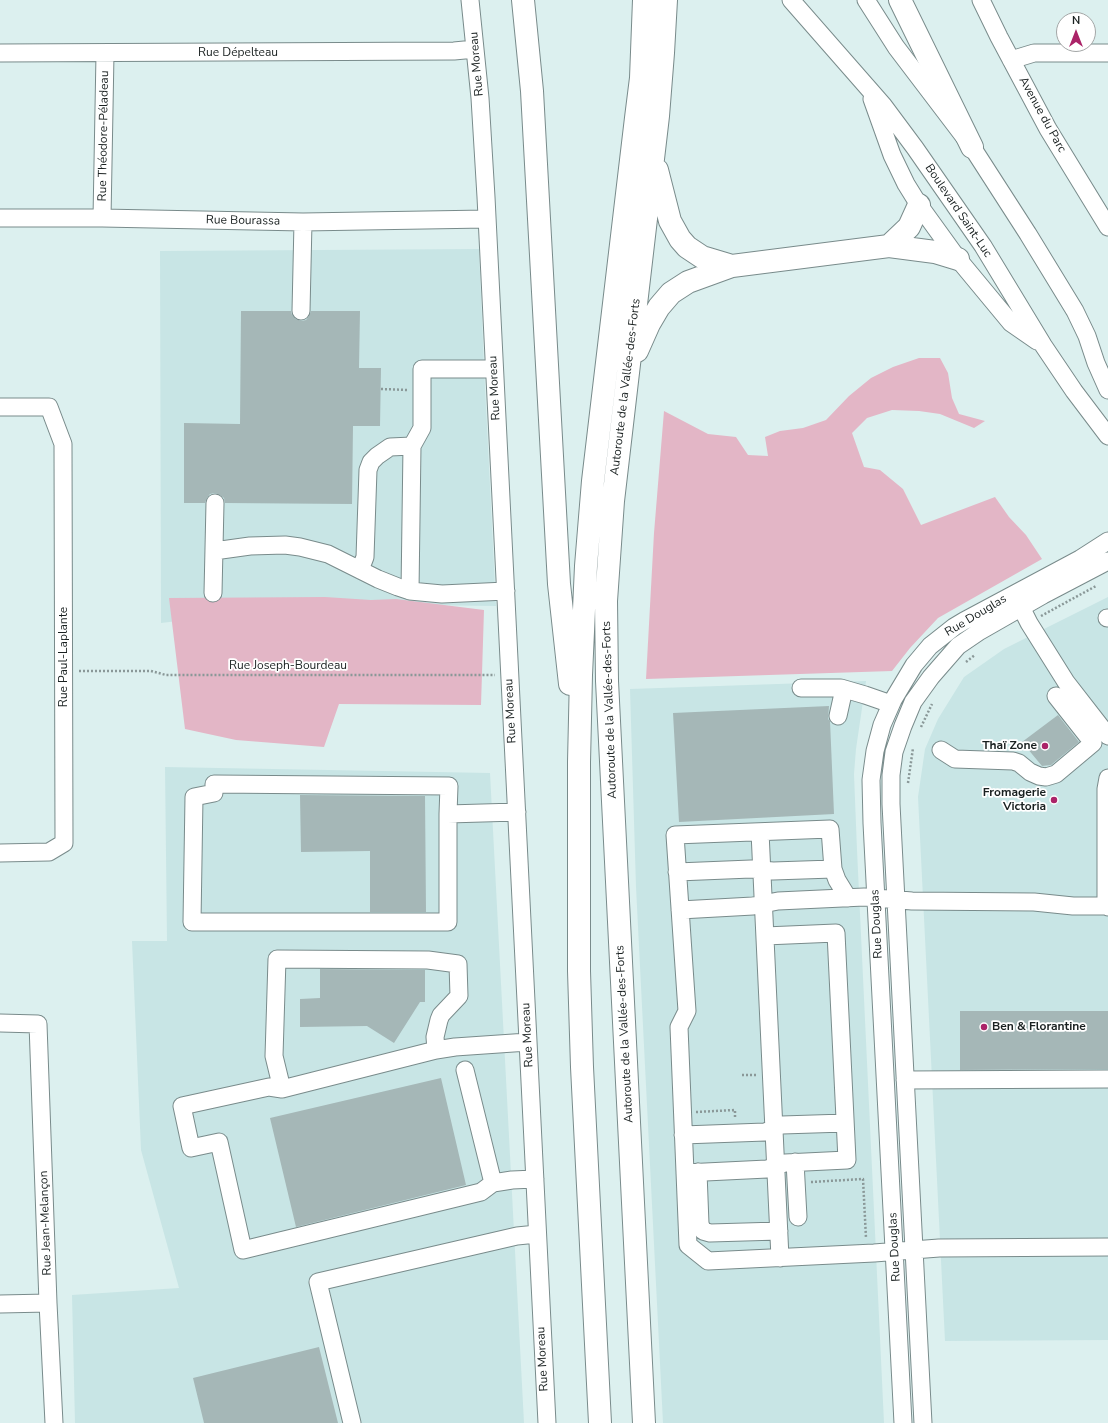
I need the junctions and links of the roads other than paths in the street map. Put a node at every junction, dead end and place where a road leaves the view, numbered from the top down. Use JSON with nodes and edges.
{"nodes":[{"id":1,"x":470,"y":0,"type":"edge"},
{"id":2,"x":522,"y":0,"type":"edge"},
{"id":3,"x":644,"y":0,"type":"edge"},
{"id":4,"x":666,"y":0,"type":"edge"},
{"id":5,"x":791,"y":0,"type":"edge"},
{"id":6,"x":866,"y":0,"type":"edge"},
{"id":7,"x":900,"y":0,"type":"edge"},
{"id":8,"x":981,"y":0,"type":"edge"},
{"id":9,"x":476,"y":49,"type":"junction"},
{"id":10,"x":1108,"y":53,"type":"edge"},
{"id":11,"x":0,"y":54,"type":"edge"},
{"id":12,"x":106,"y":54,"type":"junction"},
{"id":13,"x":1011,"y":60,"type":"junction"},
{"id":14,"x":867,"y":86,"type":"junction"},
{"id":15,"x":972,"y":147,"type":"junction"},
{"id":16,"x":654,"y":155,"type":"junction"},
{"id":17,"x":919,"y":205,"type":"junction"},
{"id":18,"x":0,"y":218,"type":"edge"},
{"id":19,"x":102,"y":218,"type":"junction"},
{"id":20,"x":486,"y":219,"type":"junction"},
{"id":21,"x":303,"y":222,"type":"junction"},
{"id":22,"x":1108,"y":227,"type":"edge"},
{"id":23,"x":888,"y":246,"type":"junction"},
{"id":24,"x":958,"y":259,"type":"junction"},
{"id":25,"x":732,"y":266,"type":"junction"},
{"id":26,"x":301,"y":311,"type":"dead end"},
{"id":27,"x":1042,"y":345,"type":"junction"},
{"id":28,"x":494,"y":368,"type":"junction"},
{"id":29,"x":628,"y":372,"type":"junction"},
{"id":30,"x":1108,"y":390,"type":"edge"},
{"id":31,"x":0,"y":407,"type":"edge"},
{"id":32,"x":1108,"y":436,"type":"edge"},
{"id":33,"x":412,"y":446,"type":"junction"},
{"id":34,"x":215,"y":503,"type":"dead end"},
{"id":35,"x":1108,"y":542,"type":"edge"},
{"id":36,"x":214,"y":551,"type":"junction"},
{"id":37,"x":1108,"y":561,"type":"edge"},
{"id":38,"x":360,"y":570,"type":"junction"},
{"id":39,"x":410,"y":590,"type":"junction"},
{"id":40,"x":506,"y":590,"type":"junction"},
{"id":41,"x":213,"y":593,"type":"dead end"},
{"id":42,"x":1018,"y":601,"type":"junction"},
{"id":43,"x":801,"y":688,"type":"dead end"},
{"id":44,"x":844,"y":689,"type":"junction"},
{"id":45,"x":1056,"y":696,"type":"dead end"},
{"id":46,"x":891,"y":704,"type":"junction"},
{"id":47,"x":838,"y":716,"type":"dead end"},
{"id":48,"x":1108,"y":736,"type":"edge"},
{"id":49,"x":941,"y":750,"type":"dead end"},
{"id":50,"x":579,"y":762,"type":"junction"},
{"id":51,"x":1108,"y":778,"type":"edge"},
{"id":52,"x":517,"y":812,"type":"junction"},
{"id":53,"x":448,"y":814,"type":"junction"},
{"id":54,"x":760,"y":832,"type":"junction"},
{"id":55,"x":0,"y":853,"type":"edge"},
{"id":56,"x":833,"y":868,"type":"junction"},
{"id":57,"x":762,"y":870,"type":"junction"},
{"id":58,"x":677,"y":872,"type":"junction"},
{"id":59,"x":848,"y":898,"type":"junction"},
{"id":60,"x":876,"y":899,"type":"junction"},
{"id":61,"x":896,"y":900,"type":"junction"},
{"id":62,"x":763,"y":904,"type":"junction"},
{"id":63,"x":1107,"y":906,"type":"edge"},
{"id":64,"x":680,"y":910,"type":"junction"},
{"id":65,"x":765,"y":936,"type":"junction"},
{"id":66,"x":0,"y":1023,"type":"edge"},
{"id":67,"x":528,"y":1042,"type":"junction"},
{"id":68,"x":436,"y":1050,"type":"junction"},
{"id":69,"x":465,"y":1070,"type":"dead end"},
{"id":70,"x":1108,"y":1079,"type":"edge"},
{"id":71,"x":905,"y":1080,"type":"junction"},
{"id":72,"x":282,"y":1089,"type":"junction"},
{"id":73,"x":845,"y":1123,"type":"junction"},
{"id":74,"x":773,"y":1128,"type":"junction"},
{"id":75,"x":684,"y":1135,"type":"junction"},
{"id":76,"x":795,"y":1162,"type":"junction"},
{"id":77,"x":775,"y":1165,"type":"junction"},
{"id":78,"x":691,"y":1173,"type":"junction"},
{"id":79,"x":535,"y":1179,"type":"junction"},
{"id":80,"x":493,"y":1183,"type":"junction"},
{"id":81,"x":798,"y":1217,"type":"dead end"},
{"id":82,"x":779,"y":1231,"type":"junction"},
{"id":83,"x":537,"y":1234,"type":"junction"},
{"id":84,"x":1108,"y":1247,"type":"edge"},
{"id":85,"x":914,"y":1249,"type":"junction"},
{"id":86,"x":895,"y":1251,"type":"junction"},
{"id":87,"x":780,"y":1258,"type":"junction"},
{"id":88,"x":0,"y":1304,"type":"edge"},
{"id":89,"x":48,"y":1304,"type":"junction"},
{"id":90,"x":54,"y":1423,"type":"edge"},
{"id":91,"x":352,"y":1423,"type":"edge"},
{"id":92,"x":546,"y":1423,"type":"edge"},
{"id":93,"x":600,"y":1423,"type":"edge"},
{"id":94,"x":644,"y":1423,"type":"edge"},
{"id":95,"x":903,"y":1423,"type":"edge"},
{"id":96,"x":923,"y":1423,"type":"edge"}],
"edges":[{"from":1,"to":9,"type":"street","name":"Rue Moreau"},
{"from":2,"to":50,"type":"highway"},
{"from":3,"to":50,"type":"highway","name":"Autoroute de la Vallée-des-Forts"},
{"from":4,"to":16,"type":"highway","name":"Autoroute de la Vallée-des-Forts"},
{"from":5,"to":14,"type":"street","name":"Boulevard Saint-Luc"},
{"from":6,"to":15,"type":"street"},
{"from":7,"to":15,"type":"highway"},
{"from":8,"to":13,"type":"street","name":"Avenue du Parc"},
{"from":9,"to":12,"type":"street","name":"Rue Dépelteau"},
{"from":9,"to":20,"type":"street","name":"Rue Moreau"},
{"from":10,"to":13,"type":"street"},
{"from":11,"to":12,"type":"street","name":"Rue Dépelteau"},
{"from":12,"to":19,"type":"street","name":"Rue Théodore-Péladeau"},
{"from":13,"to":22,"type":"street","name":"Avenue du Parc"},
{"from":14,"to":17,"type":"street"},
{"from":14,"to":27,"type":"street","name":"Boulevard Saint-Luc"},
{"from":15,"to":30,"type":"street"},
{"from":16,"to":25,"type":"highway"},
{"from":16,"to":29,"type":"highway","name":"Autoroute de la Vallée-des-Forts"},
{"from":17,"to":23,"type":"highway"},
{"from":17,"to":24,"type":"street"},
{"from":18,"to":19,"type":"street","name":"Rue Bourassa"},
{"from":19,"to":21,"type":"street","name":"Rue Bourassa"},
{"from":20,"to":21,"type":"street","name":"Rue Bourassa"},
{"from":20,"to":28,"type":"street","name":"Rue Moreau"},
{"from":21,"to":26,"type":"street"},
{"from":23,"to":24,"type":"highway"},
{"from":23,"to":25,"type":"highway"},
{"from":24,"to":27,"type":"street"},
{"from":25,"to":29,"type":"highway"},
{"from":27,"to":32,"type":"street","name":"Boulevard Saint-Luc"},
{"from":28,"to":33,"type":"street"},
{"from":28,"to":40,"type":"street","name":"Rue Moreau"},
{"from":29,"to":94,"type":"highway","name":"Autoroute de la Vallée-des-Forts"},
{"from":31,"to":55,"type":"street","name":"Rue Paul-Laplante"},
{"from":33,"to":38,"type":"street"},
{"from":33,"to":39,"type":"street"},
{"from":34,"to":36,"type":"street"},
{"from":35,"to":42,"type":"street","name":"Rue Douglas"},
{"from":36,"to":38,"type":"street"},
{"from":36,"to":41,"type":"street"},
{"from":37,"to":42,"type":"street","name":"Rue Douglas"},
{"from":38,"to":39,"type":"street"},
{"from":39,"to":40,"type":"street"},
{"from":40,"to":52,"type":"street","name":"Rue Moreau"},
{"from":42,"to":46,"type":"street","name":"Rue Douglas"},
{"from":42,"to":48,"type":"street"},
{"from":42,"to":61,"type":"street","name":"Rue Douglas"},
{"from":43,"to":44,"type":"street"},
{"from":44,"to":46,"type":"street"},
{"from":44,"to":47,"type":"street"},
{"from":45,"to":49,"type":"street"},
{"from":46,"to":60,"type":"street","name":"Rue Douglas"},
{"from":50,"to":93,"type":"highway","name":"Autoroute de la Vallée-des-Forts"},
{"from":51,"to":63,"type":"street"},
{"from":52,"to":53,"type":"street"},
{"from":52,"to":67,"type":"street","name":"Rue Moreau"},
{"from":53,"to":53,"type":"street"},
{"from":54,"to":56,"type":"street"},
{"from":54,"to":57,"type":"street"},
{"from":54,"to":58,"type":"street"},
{"from":56,"to":57,"type":"street"},
{"from":56,"to":59,"type":"street"},
{"from":57,"to":58,"type":"street"},
{"from":57,"to":62,"type":"street"},
{"from":58,"to":64,"type":"street"},
{"from":59,"to":60,"type":"street"},
{"from":59,"to":62,"type":"street"},
{"from":60,"to":61,"type":"street"},
{"from":60,"to":86,"type":"street","name":"Rue Douglas"},
{"from":61,"to":63,"type":"street"},
{"from":61,"to":71,"type":"street","name":"Rue Douglas"},
{"from":62,"to":64,"type":"street"},
{"from":62,"to":65,"type":"street"},
{"from":64,"to":75,"type":"street"},
{"from":65,"to":73,"type":"street"},
{"from":65,"to":74,"type":"street"},
{"from":66,"to":89,"type":"street","name":"Rue Jean-Melançon"},
{"from":67,"to":68,"type":"street"},
{"from":67,"to":79,"type":"street","name":"Rue Moreau"},
{"from":68,"to":72,"type":"street"},
{"from":68,"to":72,"type":"street"},
{"from":69,"to":80,"type":"street"},
{"from":70,"to":71,"type":"street"},
{"from":71,"to":85,"type":"street","name":"Rue Douglas"},
{"from":72,"to":80,"type":"street"},
{"from":73,"to":74,"type":"street"},
{"from":73,"to":76,"type":"street"},
{"from":74,"to":75,"type":"street"},
{"from":74,"to":77,"type":"street"},
{"from":75,"to":78,"type":"street"},
{"from":76,"to":77,"type":"street"},
{"from":76,"to":81,"type":"street"},
{"from":77,"to":78,"type":"street"},
{"from":77,"to":82,"type":"street"},
{"from":78,"to":82,"type":"street"},
{"from":78,"to":87,"type":"street"},
{"from":79,"to":80,"type":"street"},
{"from":79,"to":83,"type":"street","name":"Rue Moreau"},
{"from":82,"to":87,"type":"street"},
{"from":83,"to":91,"type":"street"},
{"from":83,"to":92,"type":"street","name":"Rue Moreau"},
{"from":84,"to":85,"type":"street"},
{"from":85,"to":86,"type":"street"},
{"from":85,"to":96,"type":"street","name":"Rue Douglas"},
{"from":86,"to":87,"type":"street"},
{"from":86,"to":95,"type":"street","name":"Rue Douglas"},
{"from":88,"to":89,"type":"street"},
{"from":89,"to":90,"type":"street","name":"Rue Jean-Melançon"}]}
